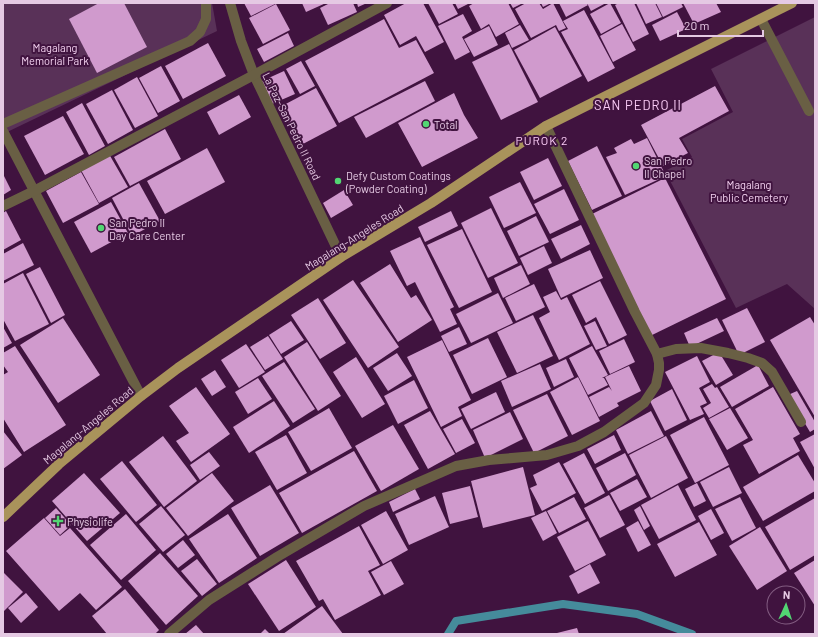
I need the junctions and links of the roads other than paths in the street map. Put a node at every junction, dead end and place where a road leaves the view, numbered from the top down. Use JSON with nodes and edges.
{"nodes":[{"id":1,"x":206,"y":3,"type":"edge"},
{"id":2,"x":230,"y":3,"type":"edge"},
{"id":3,"x":387,"y":3,"type":"edge"},
{"id":4,"x":792,"y":3,"type":"edge"},
{"id":5,"x":761,"y":18,"type":"junction"},
{"id":6,"x":254,"y":75,"type":"junction"},
{"id":7,"x":809,"y":111,"type":"dead end"},
{"id":8,"x":3,"y":124,"type":"edge"},
{"id":9,"x":546,"y":126,"type":"junction"},
{"id":10,"x":3,"y":131,"type":"edge"},
{"id":11,"x":34,"y":191,"type":"junction"},
{"id":12,"x":3,"y":206,"type":"edge"},
{"id":13,"x":341,"y":257,"type":"junction"},
{"id":14,"x":657,"y":354,"type":"junction"},
{"id":15,"x":141,"y":396,"type":"junction"},
{"id":16,"x":801,"y":422,"type":"dead end"},
{"id":17,"x":3,"y":516,"type":"edge"},
{"id":18,"x":169,"y":634,"type":"edge"}],
"edges":[{"from":1,"to":8,"type":"street"},
{"from":2,"to":6,"type":"street","name":"La Paz-San Pedro II Road"},
{"from":3,"to":6,"type":"street"},
{"from":4,"to":5,"type":"main road","name":"Magalang-Angeles Road"},
{"from":5,"to":7,"type":"street"},
{"from":5,"to":9,"type":"main road","name":"Magalang-Angeles Road"},
{"from":6,"to":11,"type":"street"},
{"from":6,"to":13,"type":"street","name":"La Paz-San Pedro II Road"},
{"from":9,"to":13,"type":"main road","name":"Magalang-Angeles Road"},
{"from":9,"to":14,"type":"street"},
{"from":10,"to":11,"type":"street"},
{"from":11,"to":12,"type":"street"},
{"from":11,"to":15,"type":"street"},
{"from":13,"to":15,"type":"main road","name":"Magalang-Angeles Road"},
{"from":14,"to":16,"type":"street"},
{"from":14,"to":18,"type":"street"},
{"from":15,"to":17,"type":"main road","name":"Magalang-Angeles Road"}]}
